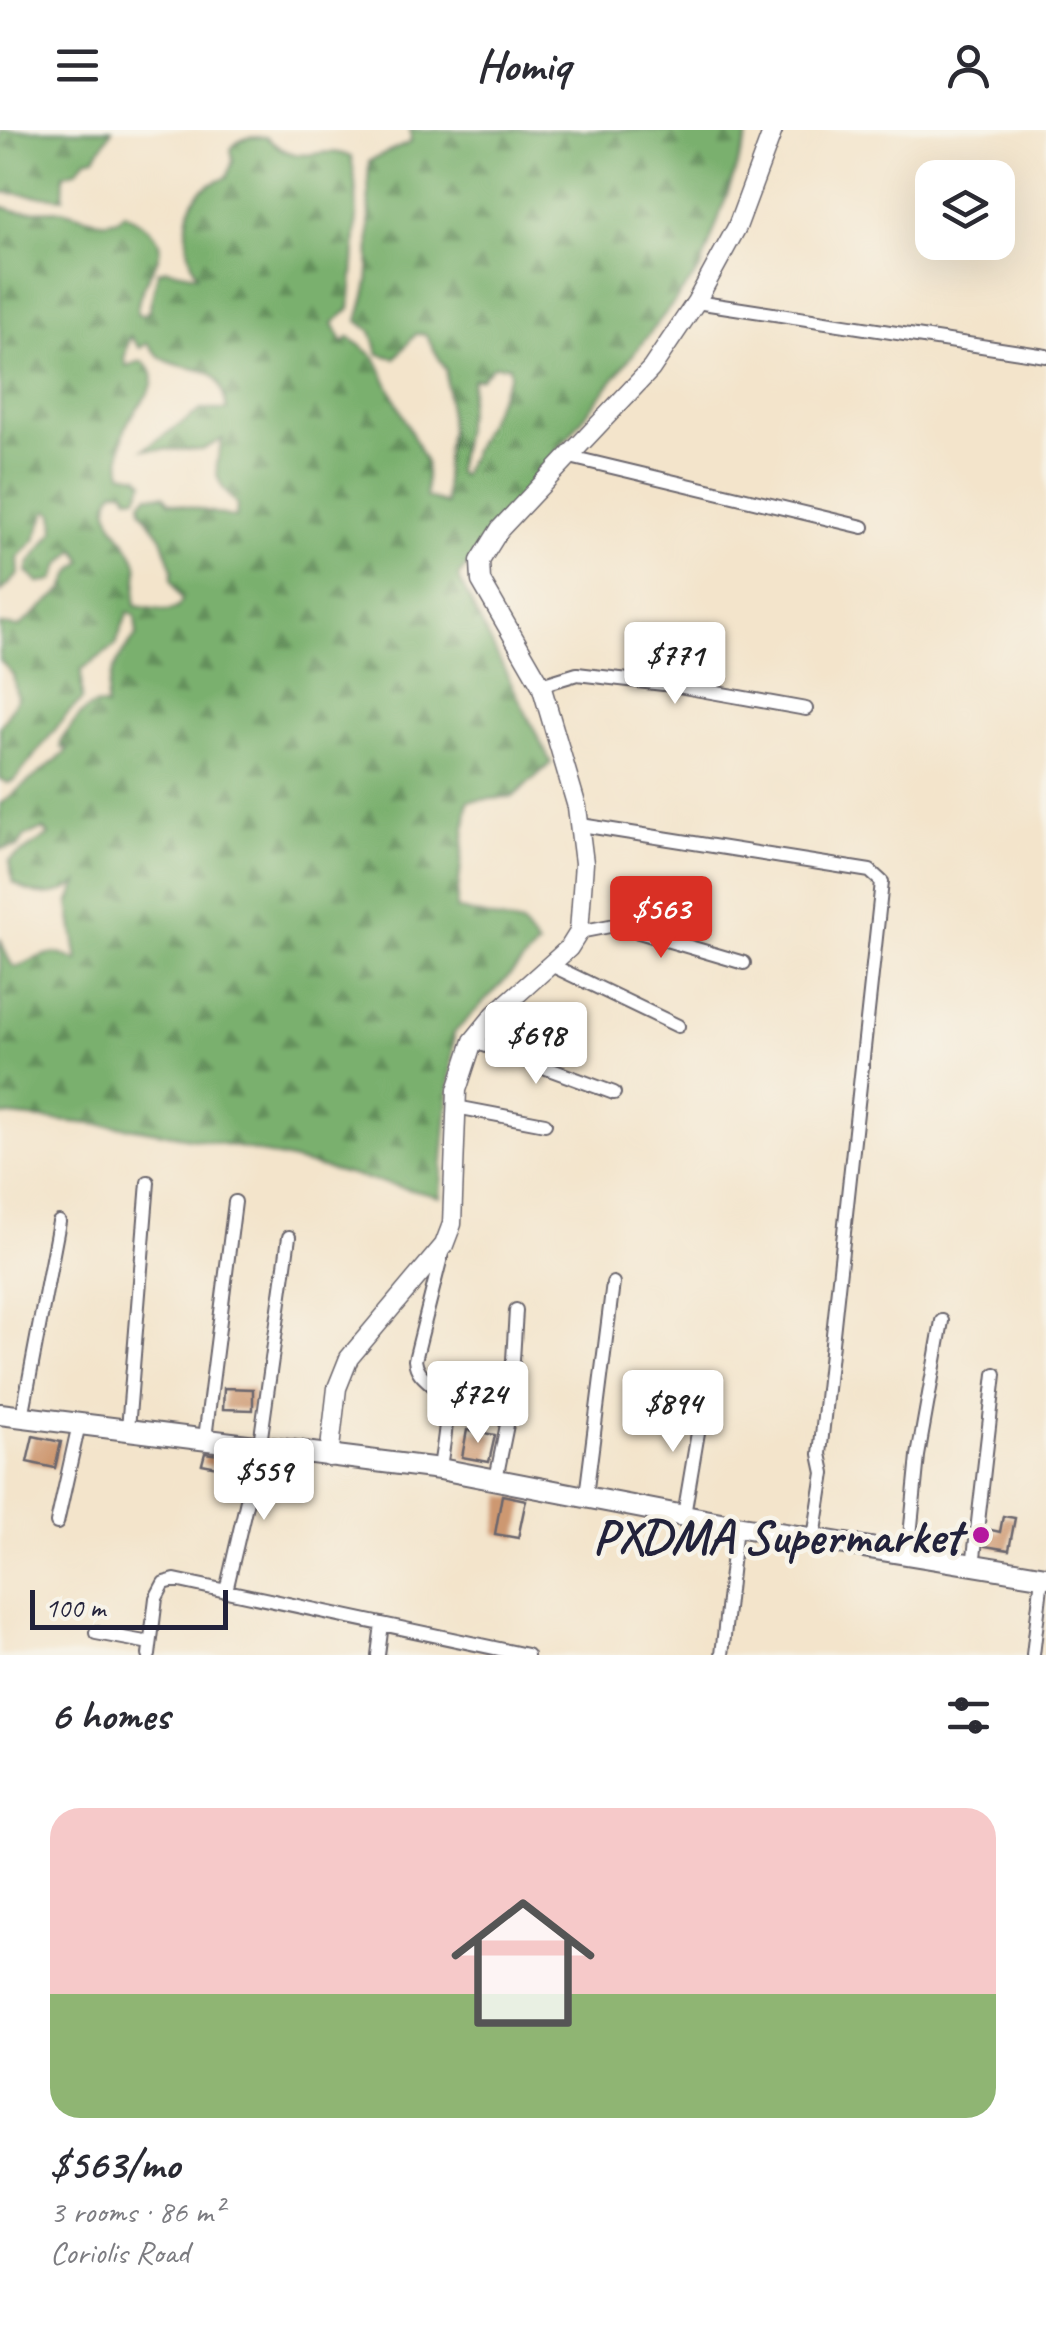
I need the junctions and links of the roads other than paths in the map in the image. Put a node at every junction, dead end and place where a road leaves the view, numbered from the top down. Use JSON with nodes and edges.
{"nodes":[{"id":1,"x":773,"y":130,"type":"edge"},
{"id":2,"x":696,"y":302,"type":"junction"},
{"id":3,"x":1046,"y":356,"type":"edge"},
{"id":4,"x":566,"y":456,"type":"junction"},
{"id":5,"x":864,"y":527,"type":"dead end"},
{"id":6,"x":541,"y":686,"type":"junction"},
{"id":7,"x":806,"y":710,"type":"dead end"},
{"id":8,"x":581,"y":825,"type":"junction"},
{"id":9,"x":579,"y":932,"type":"junction"},
{"id":10,"x":744,"y":963,"type":"dead end"},
{"id":11,"x":548,"y":964,"type":"junction"},
{"id":12,"x":678,"y":1026,"type":"dead end"},
{"id":13,"x":474,"y":1040,"type":"junction"},
{"id":14,"x":614,"y":1093,"type":"dead end"},
{"id":15,"x":456,"y":1106,"type":"junction"},
{"id":16,"x":545,"y":1124,"type":"dead end"},
{"id":17,"x":148,"y":1182,"type":"dead end"},
{"id":18,"x":235,"y":1202,"type":"dead end"},
{"id":19,"x":59,"y":1222,"type":"dead end"},
{"id":20,"x":290,"y":1237,"type":"dead end"},
{"id":21,"x":444,"y":1245,"type":"junction"},
{"id":22,"x":613,"y":1283,"type":"dead end"},
{"id":23,"x":516,"y":1310,"type":"dead end"},
{"id":24,"x":942,"y":1322,"type":"dead end"},
{"id":25,"x":995,"y":1374,"type":"dead end"},
{"id":26,"x":703,"y":1403,"type":"dead end"},
{"id":27,"x":11,"y":1416,"type":"edge"},
{"id":28,"x":78,"y":1424,"type":"junction"},
{"id":29,"x":128,"y":1429,"type":"junction"},
{"id":30,"x":205,"y":1438,"type":"junction"},
{"id":31,"x":260,"y":1444,"type":"junction"},
{"id":32,"x":329,"y":1457,"type":"junction"},
{"id":33,"x":440,"y":1469,"type":"junction"},
{"id":34,"x":496,"y":1479,"type":"junction"},
{"id":35,"x":586,"y":1496,"type":"junction"},
{"id":36,"x":684,"y":1515,"type":"junction"},
{"id":37,"x":58,"y":1522,"type":"dead end"},
{"id":38,"x":736,"y":1526,"type":"junction"},
{"id":39,"x":814,"y":1538,"type":"junction"},
{"id":40,"x":908,"y":1556,"type":"junction"},
{"id":41,"x":973,"y":1566,"type":"junction"},
{"id":42,"x":1044,"y":1577,"type":"edge"},
{"id":43,"x":226,"y":1591,"type":"junction"},
{"id":44,"x":382,"y":1624,"type":"junction"},
{"id":45,"x":96,"y":1633,"type":"dead end"},
{"id":46,"x":150,"y":1649,"type":"edge"},
{"id":47,"x":378,"y":1655,"type":"edge"},
{"id":48,"x":526,"y":1655,"type":"edge"},
{"id":49,"x":722,"y":1655,"type":"edge"},
{"id":50,"x":1034,"y":1655,"type":"edge"}],
"edges":[{"from":1,"to":2,"type":"main road"},
{"from":2,"to":3,"type":"street"},
{"from":2,"to":4,"type":"main road"},
{"from":4,"to":5,"type":"street"},
{"from":4,"to":6,"type":"main road"},
{"from":6,"to":7,"type":"street"},
{"from":6,"to":8,"type":"main road"},
{"from":8,"to":9,"type":"main road"},
{"from":8,"to":39,"type":"street"},
{"from":9,"to":10,"type":"street"},
{"from":9,"to":11,"type":"main road"},
{"from":11,"to":12,"type":"street"},
{"from":11,"to":13,"type":"main road"},
{"from":13,"to":14,"type":"street"},
{"from":13,"to":15,"type":"main road"},
{"from":15,"to":16,"type":"street"},
{"from":15,"to":21,"type":"main road"},
{"from":17,"to":29,"type":"street"},
{"from":18,"to":30,"type":"street"},
{"from":19,"to":27,"type":"street"},
{"from":20,"to":31,"type":"street"},
{"from":21,"to":32,"type":"main road"},
{"from":21,"to":33,"type":"street"},
{"from":22,"to":35,"type":"street"},
{"from":23,"to":34,"type":"street"},
{"from":24,"to":40,"type":"street"},
{"from":25,"to":41,"type":"street"},
{"from":26,"to":36,"type":"street"},
{"from":27,"to":28,"type":"main road"},
{"from":28,"to":29,"type":"main road"},
{"from":28,"to":37,"type":"street"},
{"from":29,"to":30,"type":"main road"},
{"from":30,"to":31,"type":"main road"},
{"from":31,"to":32,"type":"main road"},
{"from":31,"to":43,"type":"street"},
{"from":32,"to":33,"type":"main road"},
{"from":33,"to":34,"type":"main road"},
{"from":34,"to":35,"type":"main road"},
{"from":35,"to":36,"type":"main road"},
{"from":36,"to":38,"type":"main road"},
{"from":38,"to":39,"type":"main road"},
{"from":38,"to":49,"type":"street"},
{"from":39,"to":40,"type":"main road"},
{"from":40,"to":41,"type":"main road"},
{"from":41,"to":42,"type":"main road"},
{"from":42,"to":50,"type":"street"},
{"from":43,"to":44,"type":"street"},
{"from":43,"to":46,"type":"street"},
{"from":44,"to":47,"type":"street"},
{"from":44,"to":48,"type":"street"},
{"from":45,"to":46,"type":"street"}]}
